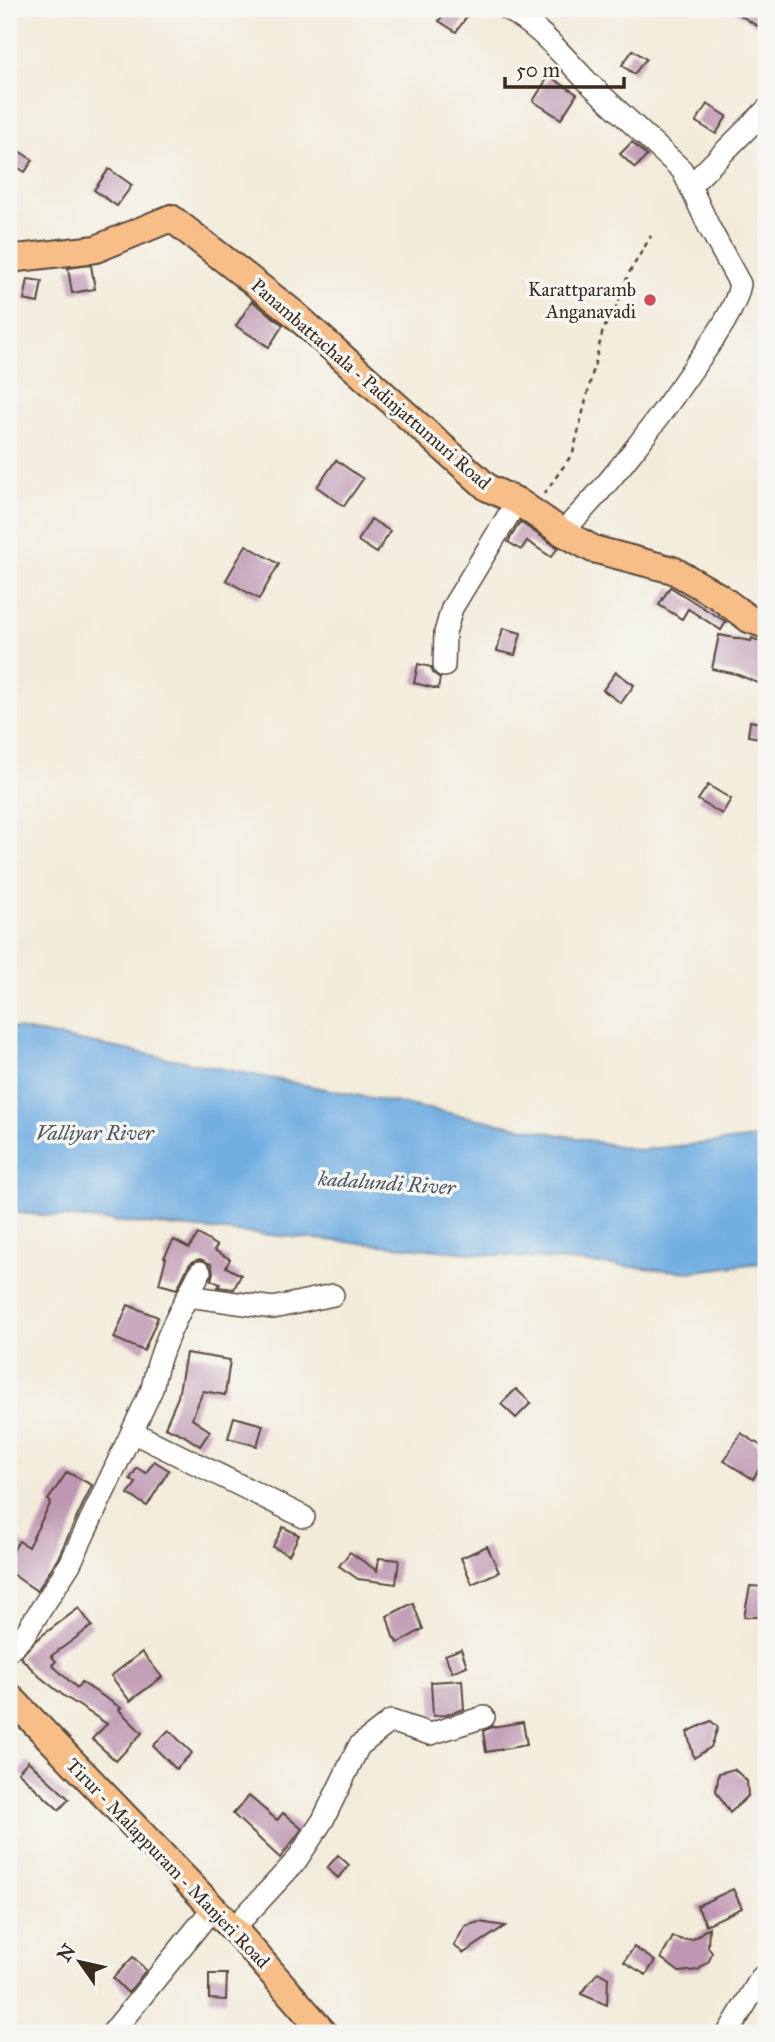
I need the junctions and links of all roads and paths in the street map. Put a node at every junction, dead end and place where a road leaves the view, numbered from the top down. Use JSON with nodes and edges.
{"nodes":[{"id":1,"x":507,"y":9,"type":"edge"},
{"id":2,"x":766,"y":110,"type":"edge"},
{"id":3,"x":690,"y":186,"type":"junction"},
{"id":4,"x":651,"y":236,"type":"dead end"},
{"id":5,"x":9,"y":259,"type":"edge"},
{"id":6,"x":525,"y":506,"type":"junction"},
{"id":7,"x":562,"y":532,"type":"junction"},
{"id":8,"x":766,"y":625,"type":"edge"},
{"id":9,"x":444,"y":666,"type":"dead end"},
{"id":10,"x":200,"y":1272,"type":"dead end"},
{"id":11,"x":333,"y":1295,"type":"dead end"},
{"id":12,"x":188,"y":1296,"type":"junction"},
{"id":13,"x":132,"y":1432,"type":"junction"},
{"id":14,"x":304,"y":1517,"type":"dead end"},
{"id":15,"x":9,"y":1650,"type":"edge"},
{"id":16,"x":9,"y":1696,"type":"edge"},
{"id":17,"x":484,"y":1717,"type":"dead end"},
{"id":18,"x":213,"y":1908,"type":"junction"},
{"id":19,"x":233,"y":1929,"type":"junction"},
{"id":20,"x":766,"y":1973,"type":"edge"},
{"id":21,"x":112,"y":2033,"type":"edge"},
{"id":22,"x":324,"y":2033,"type":"edge"},
{"id":23,"x":728,"y":2033,"type":"edge"}],
"edges":[{"from":1,"to":3,"type":"street"},
{"from":2,"to":3,"type":"street"},
{"from":3,"to":7,"type":"street"},
{"from":4,"to":6,"type":"path"},
{"from":5,"to":6,"type":"main road","name":"Panambattachala - Padinjattumuri Road"},
{"from":6,"to":7,"type":"main road","name":"Panambattachala - Padinjattumuri Road"},
{"from":6,"to":9,"type":"street"},
{"from":7,"to":8,"type":"main road","name":"Panambattachala - Padinjattumuri Road"},
{"from":10,"to":12,"type":"street"},
{"from":11,"to":12,"type":"street"},
{"from":12,"to":13,"type":"street"},
{"from":13,"to":14,"type":"street"},
{"from":13,"to":15,"type":"street"},
{"from":16,"to":18,"type":"main road","name":"Tirur - Malappuram - Manjeri Road"},
{"from":17,"to":19,"type":"street"},
{"from":18,"to":19,"type":"main road","name":"Tirur - Malappuram - Manjeri Road"},
{"from":18,"to":21,"type":"street"},
{"from":19,"to":22,"type":"main road","name":"Tirur - Malappuram - Manjeri Road"},
{"from":20,"to":23,"type":"street"}]}
